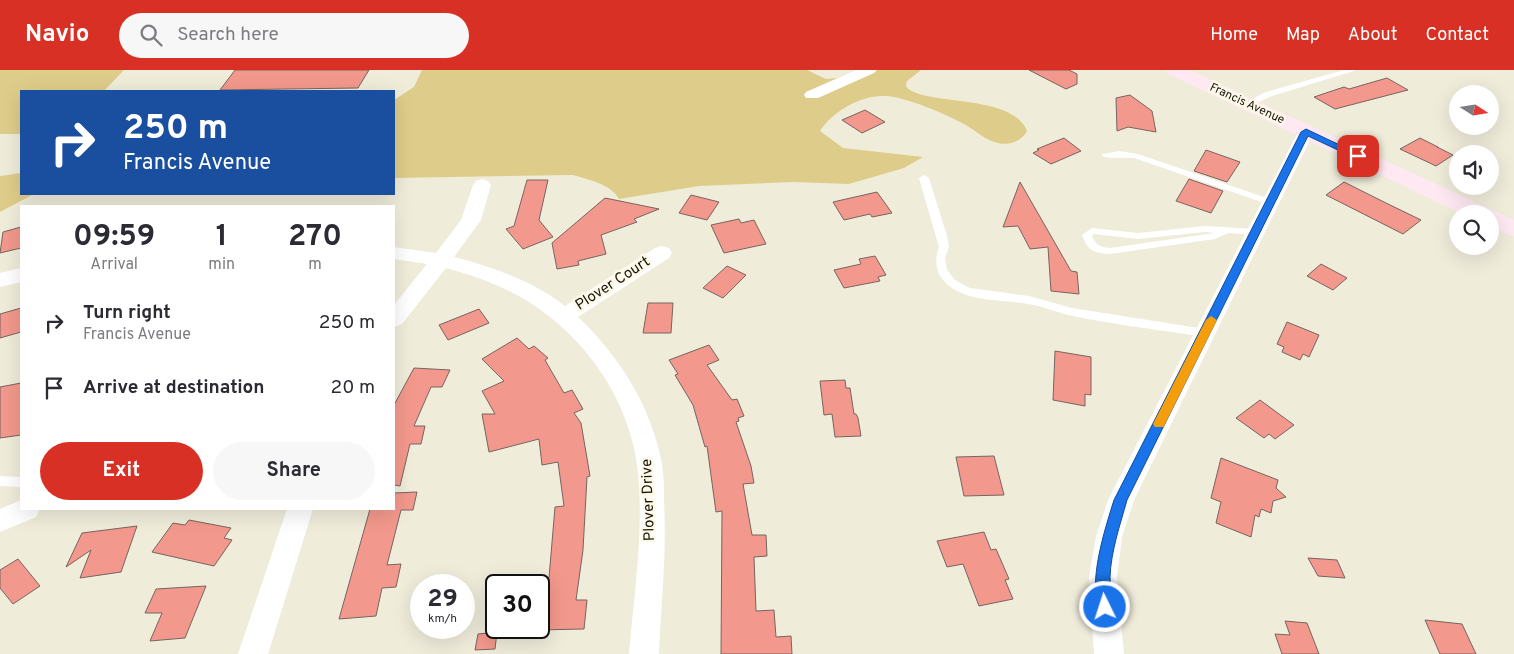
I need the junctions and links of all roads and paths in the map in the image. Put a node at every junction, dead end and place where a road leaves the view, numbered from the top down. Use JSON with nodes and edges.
{"nodes":[{"id":1,"x":869,"y":70,"type":"edge"},
{"id":2,"x":1175,"y":70,"type":"edge"},
{"id":3,"x":1354,"y":70,"type":"edge"},
{"id":4,"x":812,"y":95,"type":"dead end"},
{"id":5,"x":1246,"y":104,"type":"junction"},
{"id":6,"x":1306,"y":132,"type":"junction"},
{"id":7,"x":1106,"y":156,"type":"dead end"},
{"id":8,"x":924,"y":178,"type":"dead end"},
{"id":9,"x":482,"y":185,"type":"dead end"},
{"id":10,"x":1270,"y":202,"type":"junction"},
{"id":11,"x":1463,"y":205,"type":"edge"},
{"id":12,"x":1499,"y":222,"type":"edge"},
{"id":13,"x":1514,"y":229,"type":"edge"},
{"id":14,"x":1228,"y":230,"type":"junction"},
{"id":15,"x":1256,"y":232,"type":"junction"},
{"id":16,"x":395,"y":253,"type":"edge"},
{"id":17,"x":662,"y":253,"type":"dead end"},
{"id":18,"x":443,"y":260,"type":"junction"},
{"id":19,"x":20,"y":275,"type":"edge"},
{"id":20,"x":0,"y":280,"type":"edge"},
{"id":21,"x":564,"y":316,"type":"junction"},
{"id":22,"x":395,"y":318,"type":"edge"},
{"id":23,"x":1205,"y":333,"type":"junction"},
{"id":24,"x":0,"y":481,"type":"edge"},
{"id":25,"x":20,"y":482,"type":"edge"},
{"id":26,"x":25,"y":510,"type":"edge"},
{"id":27,"x":300,"y":510,"type":"edge"},
{"id":28,"x":0,"y":521,"type":"edge"},
{"id":29,"x":253,"y":654,"type":"edge"},
{"id":30,"x":644,"y":654,"type":"edge"},
{"id":31,"x":1109,"y":654,"type":"edge"}],
"edges":[{"from":1,"to":4,"type":"street"},
{"from":2,"to":5,"type":"street","name":"Francis Avenue"},
{"from":3,"to":5,"type":"lane"},
{"from":5,"to":6,"type":"street","name":"Francis Avenue"},
{"from":6,"to":10,"type":"street"},
{"from":6,"to":11,"type":"street","name":"Francis Avenue"},
{"from":7,"to":10,"type":"lane"},
{"from":8,"to":23,"type":"lane"},
{"from":9,"to":18,"type":"street"},
{"from":10,"to":15,"type":"street"},
{"from":12,"to":13,"type":"street"},
{"from":14,"to":14,"type":"lane"},
{"from":14,"to":15,"type":"lane"},
{"from":15,"to":23,"type":"street"},
{"from":16,"to":18,"type":"street","name":"Plover Drive"},
{"from":17,"to":21,"type":"street","name":"Plover Court"},
{"from":18,"to":21,"type":"street","name":"Plover Drive"},
{"from":18,"to":22,"type":"street"},
{"from":19,"to":20,"type":"street"},
{"from":21,"to":30,"type":"street","name":"Plover Drive"},
{"from":23,"to":31,"type":"street"},
{"from":24,"to":25,"type":"lane"},
{"from":26,"to":28,"type":"street"},
{"from":27,"to":29,"type":"street"}]}
